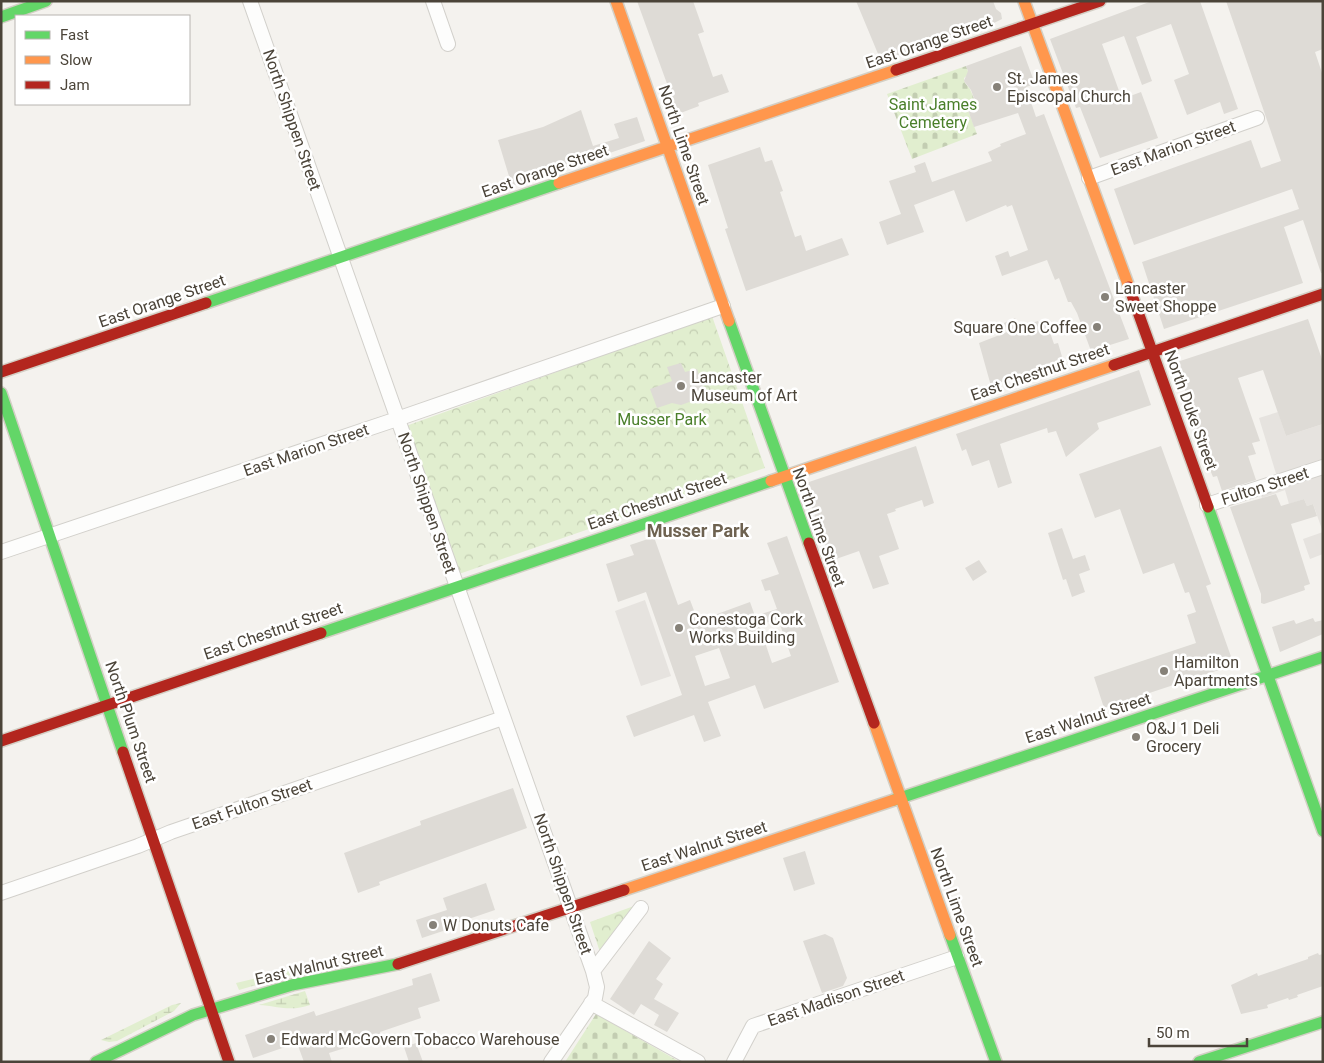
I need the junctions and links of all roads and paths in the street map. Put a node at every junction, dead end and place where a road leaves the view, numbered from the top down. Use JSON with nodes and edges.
{"nodes":[{"id":1,"x":46,"y":1,"type":"edge"},
{"id":2,"x":250,"y":1,"type":"edge"},
{"id":3,"x":433,"y":1,"type":"edge"},
{"id":4,"x":616,"y":1,"type":"edge"},
{"id":5,"x":1024,"y":1,"type":"edge"},
{"id":6,"x":1100,"y":1,"type":"edge"},
{"id":7,"x":1,"y":17,"type":"edge"},
{"id":8,"x":1033,"y":24,"type":"junction"},
{"id":9,"x":448,"y":44,"type":"dead end"},
{"id":10,"x":1257,"y":118,"type":"dead end"},
{"id":11,"x":668,"y":147,"type":"junction"},
{"id":12,"x":1089,"y":178,"type":"junction"},
{"id":13,"x":341,"y":258,"type":"junction"},
{"id":14,"x":1323,"y":294,"type":"edge"},
{"id":15,"x":723,"y":306,"type":"junction"},
{"id":16,"x":1152,"y":351,"type":"junction"},
{"id":17,"x":1,"y":372,"type":"edge"},
{"id":18,"x":1,"y":393,"type":"edge"},
{"id":19,"x":397,"y":419,"type":"junction"},
{"id":20,"x":1323,"y":467,"type":"edge"},
{"id":21,"x":784,"y":476,"type":"junction"},
{"id":22,"x":1207,"y":505,"type":"junction"},
{"id":23,"x":50,"y":536,"type":"junction"},
{"id":24,"x":1,"y":552,"type":"edge"},
{"id":25,"x":456,"y":587,"type":"junction"},
{"id":26,"x":1323,"y":657,"type":"edge"},
{"id":27,"x":1267,"y":675,"type":"junction"},
{"id":28,"x":108,"y":704,"type":"junction"},
{"id":29,"x":503,"y":718,"type":"junction"},
{"id":30,"x":1,"y":741,"type":"edge"},
{"id":31,"x":899,"y":798,"type":"junction"},
{"id":32,"x":1323,"y":831,"type":"edge"},
{"id":33,"x":153,"y":839,"type":"junction"},
{"id":34,"x":1,"y":893,"type":"edge"},
{"id":35,"x":572,"y":907,"type":"junction"},
{"id":36,"x":640,"y":908,"type":"dead end"},
{"id":37,"x":958,"y":957,"type":"junction"},
{"id":38,"x":593,"y":971,"type":"junction"},
{"id":39,"x":591,"y":1003,"type":"junction"},
{"id":40,"x":211,"y":1009,"type":"junction"},
{"id":41,"x":1323,"y":1022,"type":"edge"},
{"id":42,"x":96,"y":1062,"type":"edge"},
{"id":43,"x":229,"y":1062,"type":"edge"},
{"id":44,"x":551,"y":1062,"type":"edge"},
{"id":45,"x":698,"y":1062,"type":"edge"},
{"id":46,"x":734,"y":1062,"type":"edge"},
{"id":47,"x":996,"y":1062,"type":"edge"},
{"id":48,"x":1199,"y":1062,"type":"edge"}],
"edges":[{"from":1,"to":7,"type":"main road"},
{"from":2,"to":13,"type":"street","name":"North Shippen Street"},
{"from":3,"to":9,"type":"street"},
{"from":4,"to":11,"type":"main road","name":"North Lime Street"},
{"from":5,"to":8,"type":"main road","name":"North Duke Street"},
{"from":6,"to":8,"type":"main road","name":"East Orange Street"},
{"from":8,"to":11,"type":"main road","name":"East Orange Street"},
{"from":8,"to":12,"type":"main road","name":"North Duke Street"},
{"from":10,"to":12,"type":"street","name":"East Marion Street"},
{"from":11,"to":13,"type":"main road","name":"East Orange Street"},
{"from":11,"to":15,"type":"main road","name":"North Lime Street"},
{"from":12,"to":16,"type":"main road","name":"North Duke Street"},
{"from":13,"to":17,"type":"main road","name":"East Orange Street"},
{"from":13,"to":19,"type":"street","name":"North Shippen Street"},
{"from":14,"to":16,"type":"main road","name":"East Chestnut Street"},
{"from":15,"to":19,"type":"street","name":"East Marion Street"},
{"from":15,"to":21,"type":"main road","name":"North Lime Street"},
{"from":16,"to":21,"type":"main road","name":"East Chestnut Street"},
{"from":16,"to":22,"type":"main road","name":"North Duke Street"},
{"from":18,"to":23,"type":"main road","name":"North Plum Street"},
{"from":19,"to":23,"type":"street","name":"East Marion Street"},
{"from":19,"to":25,"type":"street","name":"North Shippen Street"},
{"from":20,"to":22,"type":"street","name":"Fulton Street"},
{"from":21,"to":25,"type":"main road","name":"East Chestnut Street"},
{"from":21,"to":31,"type":"main road","name":"North Lime Street"},
{"from":22,"to":27,"type":"main road","name":"North Duke Street"},
{"from":23,"to":24,"type":"street","name":"East Marion Street"},
{"from":23,"to":28,"type":"main road","name":"North Plum Street"},
{"from":25,"to":28,"type":"main road","name":"East Chestnut Street"},
{"from":25,"to":29,"type":"street","name":"North Shippen Street"},
{"from":26,"to":27,"type":"main road","name":"East Walnut Street"},
{"from":27,"to":31,"type":"main road","name":"East Walnut Street"},
{"from":27,"to":32,"type":"main road","name":"North Duke Street"},
{"from":28,"to":30,"type":"main road","name":"East Chestnut Street"},
{"from":28,"to":33,"type":"main road","name":"North Plum Street"},
{"from":29,"to":33,"type":"street","name":"East Fulton Street"},
{"from":29,"to":35,"type":"street","name":"North Shippen Street"},
{"from":31,"to":35,"type":"main road","name":"East Walnut Street"},
{"from":31,"to":37,"type":"main road","name":"North Lime Street"},
{"from":33,"to":34,"type":"street","name":"East Fulton Street"},
{"from":33,"to":40,"type":"main road","name":"North Plum Street"},
{"from":35,"to":38,"type":"street","name":"North Shippen Street"},
{"from":35,"to":40,"type":"main road","name":"East Walnut Street"},
{"from":36,"to":38,"type":"street"},
{"from":37,"to":46,"type":"street","name":"East Madison Street"},
{"from":37,"to":47,"type":"main road","name":"North Lime Street"},
{"from":38,"to":39,"type":"street","name":"North Shippen Street"},
{"from":39,"to":44,"type":"street"},
{"from":39,"to":45,"type":"street"},
{"from":40,"to":42,"type":"main road","name":"East Walnut Street"},
{"from":40,"to":43,"type":"main road","name":"North Plum Street"},
{"from":41,"to":48,"type":"main road"}]}
